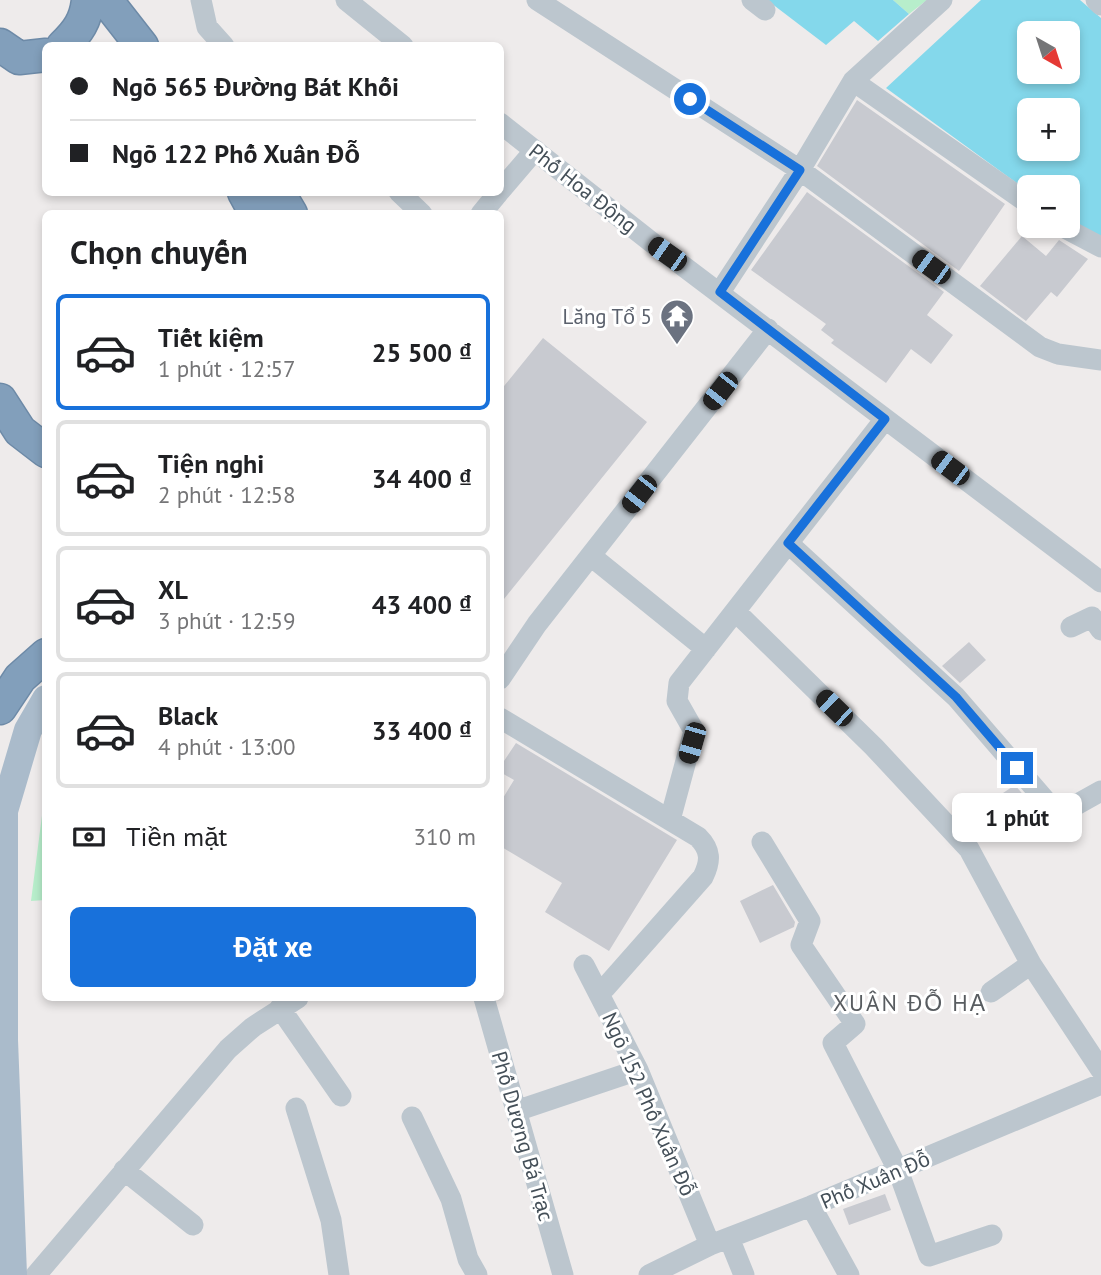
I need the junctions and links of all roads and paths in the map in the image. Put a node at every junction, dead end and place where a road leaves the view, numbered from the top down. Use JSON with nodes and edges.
{"nodes":[{"id":1,"x":88,"y":0,"type":"edge"},
{"id":2,"x":106,"y":0,"type":"edge"},
{"id":3,"x":201,"y":0,"type":"edge"},
{"id":4,"x":346,"y":0,"type":"edge"},
{"id":5,"x":537,"y":0,"type":"edge"},
{"id":6,"x":942,"y":0,"type":"edge"},
{"id":7,"x":1096,"y":0,"type":"edge"},
{"id":8,"x":1101,"y":5,"type":"edge"},
{"id":9,"x":68,"y":42,"type":"edge"},
{"id":10,"x":139,"y":42,"type":"edge"},
{"id":11,"x":220,"y":42,"type":"edge"},
{"id":12,"x":398,"y":42,"type":"edge"},
{"id":13,"x":0,"y":45,"type":"edge"},
{"id":14,"x":42,"y":55,"type":"edge"},
{"id":15,"x":853,"y":81,"type":"junction"},
{"id":16,"x":504,"y":126,"type":"edge"},
{"id":17,"x":535,"y":150,"type":"junction"},
{"id":18,"x":800,"y":170,"type":"junction"},
{"id":19,"x":504,"y":187,"type":"edge"},
{"id":20,"x":403,"y":196,"type":"edge"},
{"id":21,"x":497,"y":196,"type":"edge"},
{"id":22,"x":1017,"y":196,"type":"edge"},
{"id":23,"x":418,"y":210,"type":"edge"},
{"id":24,"x":484,"y":210,"type":"edge"},
{"id":25,"x":1080,"y":236,"type":"edge"},
{"id":26,"x":1101,"y":247,"type":"edge"},
{"id":27,"x":720,"y":292,"type":"junction"},
{"id":28,"x":768,"y":329,"type":"junction"},
{"id":29,"x":1101,"y":360,"type":"edge"},
{"id":30,"x":0,"y":400,"type":"edge"},
{"id":31,"x":885,"y":419,"type":"junction"},
{"id":32,"x":42,"y":448,"type":"edge"},
{"id":33,"x":788,"y":543,"type":"junction"},
{"id":34,"x":590,"y":556,"type":"junction"},
{"id":35,"x":1101,"y":582,"type":"edge"},
{"id":36,"x":735,"y":611,"type":"junction"},
{"id":37,"x":1071,"y":627,"type":"dead end"},
{"id":38,"x":1101,"y":631,"type":"edge"},
{"id":39,"x":706,"y":649,"type":"junction"},
{"id":40,"x":42,"y":659,"type":"edge"},
{"id":41,"x":504,"y":674,"type":"edge"},
{"id":42,"x":42,"y":706,"type":"edge"},
{"id":43,"x":0,"y":708,"type":"edge"},
{"id":44,"x":504,"y":720,"type":"edge"},
{"id":45,"x":1101,"y":791,"type":"edge"},
{"id":46,"x":670,"y":820,"type":"junction"},
{"id":47,"x":762,"y":842,"type":"dead end"},
{"id":48,"x":1031,"y":964,"type":"junction"},
{"id":49,"x":584,"y":965,"type":"dead end"},
{"id":50,"x":605,"y":988,"type":"dead end"},
{"id":51,"x":990,"y":992,"type":"dead end"},
{"id":52,"x":485,"y":1001,"type":"edge"},
{"id":53,"x":289,"y":1003,"type":"edge"},
{"id":54,"x":638,"y":1070,"type":"junction"},
{"id":55,"x":1101,"y":1070,"type":"edge"},
{"id":56,"x":1101,"y":1084,"type":"edge"},
{"id":57,"x":341,"y":1096,"type":"dead end"},
{"id":58,"x":296,"y":1108,"type":"dead end"},
{"id":59,"x":516,"y":1111,"type":"junction"},
{"id":60,"x":412,"y":1117,"type":"dead end"},
{"id":61,"x":124,"y":1170,"type":"junction"},
{"id":62,"x":898,"y":1170,"type":"junction"},
{"id":63,"x":811,"y":1206,"type":"junction"},
{"id":64,"x":194,"y":1225,"type":"dead end"},
{"id":65,"x":992,"y":1234,"type":"dead end"},
{"id":66,"x":719,"y":1242,"type":"junction"},
{"id":67,"x":13,"y":1275,"type":"edge"},
{"id":68,"x":36,"y":1275,"type":"edge"},
{"id":69,"x":339,"y":1275,"type":"edge"},
{"id":70,"x":477,"y":1275,"type":"edge"},
{"id":71,"x":563,"y":1275,"type":"edge"},
{"id":72,"x":649,"y":1275,"type":"edge"},
{"id":73,"x":744,"y":1275,"type":"edge"},
{"id":74,"x":849,"y":1275,"type":"edge"}],
"edges":[{"from":1,"to":9,"type":"highway"},
{"from":2,"to":10,"type":"highway"},
{"from":3,"to":11,"type":"street"},
{"from":4,"to":12,"type":"street"},
{"from":5,"to":18,"type":"street"},
{"from":6,"to":15,"type":"street"},
{"from":7,"to":8,"type":"street"},
{"from":13,"to":14,"type":"highway"},
{"from":15,"to":18,"type":"street"},
{"from":15,"to":22,"type":"street"},
{"from":16,"to":17,"type":"street","name":"Phố Hoa Động"},
{"from":17,"to":19,"type":"street"},
{"from":17,"to":27,"type":"street","name":"Phố Hoa Động"},
{"from":18,"to":27,"type":"street"},
{"from":18,"to":29,"type":"street"},
{"from":20,"to":23,"type":"street"},
{"from":21,"to":24,"type":"street"},
{"from":25,"to":26,"type":"street"},
{"from":27,"to":28,"type":"street","name":"Phố Hoa Động"},
{"from":28,"to":31,"type":"street","name":"Phố Hoa Động"},
{"from":28,"to":34,"type":"street"},
{"from":30,"to":32,"type":"highway"},
{"from":31,"to":33,"type":"street"},
{"from":31,"to":35,"type":"street","name":"Phố Hoa Động"},
{"from":33,"to":36,"type":"street"},
{"from":33,"to":45,"type":"street"},
{"from":34,"to":39,"type":"street"},
{"from":34,"to":41,"type":"street"},
{"from":36,"to":39,"type":"street"},
{"from":36,"to":48,"type":"street"},
{"from":37,"to":38,"type":"street"},
{"from":39,"to":46,"type":"street"},
{"from":40,"to":43,"type":"highway"},
{"from":42,"to":67,"type":"main road"},
{"from":44,"to":46,"type":"street"},
{"from":46,"to":50,"type":"street"},
{"from":47,"to":62,"type":"street"},
{"from":48,"to":51,"type":"street"},
{"from":48,"to":55,"type":"street"},
{"from":49,"to":54,"type":"street","name":"Ngõ 152 Phố Xuân Đỗ"},
{"from":52,"to":59,"type":"street","name":"Phố Dương Bá Trạc"},
{"from":53,"to":57,"type":"street"},
{"from":53,"to":61,"type":"street"},
{"from":54,"to":59,"type":"street"},
{"from":54,"to":66,"type":"street","name":"Ngõ 152 Phố Xuân Đỗ"},
{"from":56,"to":62,"type":"street","name":"Phố Xuân Đỗ"},
{"from":58,"to":69,"type":"street"},
{"from":59,"to":71,"type":"street","name":"Phố Dương Bá Trạc"},
{"from":60,"to":70,"type":"street"},
{"from":61,"to":64,"type":"street"},
{"from":61,"to":68,"type":"street"},
{"from":62,"to":63,"type":"street","name":"Phố Xuân Đỗ"},
{"from":62,"to":65,"type":"street"},
{"from":63,"to":66,"type":"street","name":"Phố Xuân Đỗ"},
{"from":63,"to":74,"type":"street"},
{"from":66,"to":72,"type":"street","name":"Phố Xuân Đỗ"},
{"from":66,"to":73,"type":"street","name":"Ngõ 152 Phố Xuân Đỗ"}]}
